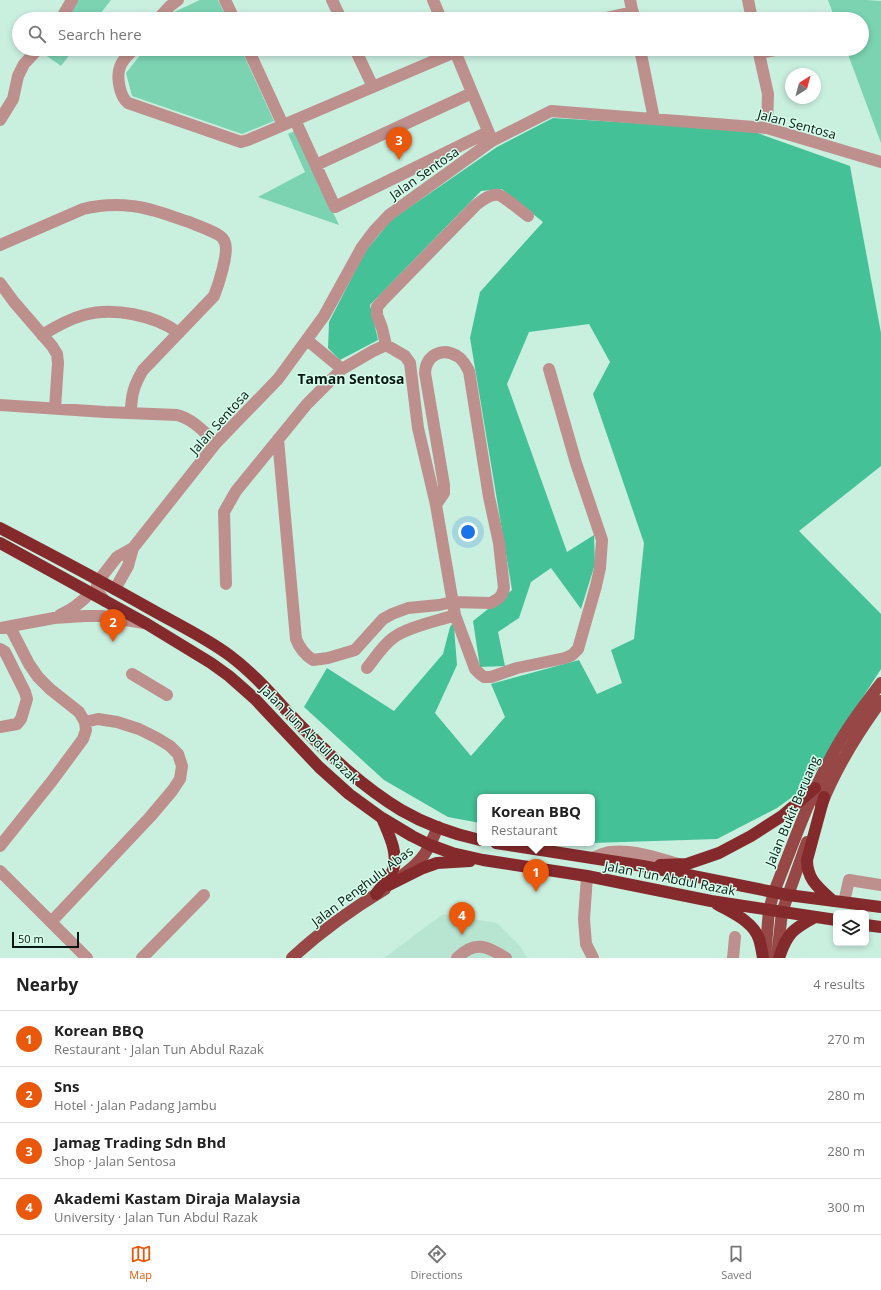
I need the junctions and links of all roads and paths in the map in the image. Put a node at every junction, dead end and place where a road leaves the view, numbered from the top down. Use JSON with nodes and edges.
{"nodes":[{"id":1,"x":72,"y":0,"type":"edge"},
{"id":2,"x":178,"y":0,"type":"edge"},
{"id":3,"x":225,"y":0,"type":"edge"},
{"id":4,"x":332,"y":0,"type":"edge"},
{"id":5,"x":433,"y":0,"type":"edge"},
{"id":6,"x":630,"y":0,"type":"edge"},
{"id":7,"x":748,"y":0,"type":"edge"},
{"id":8,"x":65,"y":12,"type":"edge"},
{"id":9,"x":164,"y":12,"type":"edge"},
{"id":10,"x":231,"y":12,"type":"edge"},
{"id":11,"x":338,"y":12,"type":"edge"},
{"id":12,"x":438,"y":12,"type":"edge"},
{"id":13,"x":633,"y":12,"type":"edge"},
{"id":14,"x":751,"y":12,"type":"edge"},
{"id":15,"x":31,"y":56,"type":"edge"},
{"id":16,"x":128,"y":56,"type":"edge"},
{"id":17,"x":251,"y":56,"type":"edge"},
{"id":18,"x":358,"y":56,"type":"edge"},
{"id":19,"x":441,"y":56,"type":"edge"},
{"id":20,"x":457,"y":56,"type":"edge"},
{"id":21,"x":641,"y":56,"type":"edge"},
{"id":22,"x":760,"y":56,"type":"edge"},
{"id":23,"x":373,"y":87,"type":"junction"},
{"id":24,"x":472,"y":93,"type":"junction"},
{"id":25,"x":654,"y":119,"type":"junction"},
{"id":26,"x":0,"y":120,"type":"edge"},
{"id":27,"x":295,"y":120,"type":"junction"},
{"id":28,"x":282,"y":125,"type":"junction"},
{"id":29,"x":767,"y":128,"type":"junction"},
{"id":30,"x":490,"y":136,"type":"junction"},
{"id":31,"x":881,"y":162,"type":"edge"},
{"id":32,"x":316,"y":165,"type":"junction"},
{"id":33,"x":528,"y":216,"type":"dead end"},
{"id":34,"x":0,"y":245,"type":"edge"},
{"id":35,"x":0,"y":283,"type":"edge"},
{"id":36,"x":179,"y":333,"type":"junction"},
{"id":37,"x":42,"y":335,"type":"junction"},
{"id":38,"x":307,"y":340,"type":"junction"},
{"id":39,"x":386,"y":345,"type":"junction"},
{"id":40,"x":549,"y":369,"type":"dead end"},
{"id":41,"x":342,"y":370,"type":"junction"},
{"id":42,"x":0,"y":405,"type":"edge"},
{"id":43,"x":55,"y":408,"type":"junction"},
{"id":44,"x":131,"y":413,"type":"junction"},
{"id":45,"x":278,"y":439,"type":"junction"},
{"id":46,"x":216,"y":443,"type":"junction"},
{"id":47,"x":436,"y":505,"type":"junction"},
{"id":48,"x":0,"y":528,"type":"edge"},
{"id":49,"x":0,"y":543,"type":"edge"},
{"id":50,"x":133,"y":548,"type":"junction"},
{"id":51,"x":100,"y":580,"type":"junction"},
{"id":52,"x":226,"y":584,"type":"dead end"},
{"id":53,"x":116,"y":589,"type":"junction"},
{"id":54,"x":90,"y":592,"type":"junction"},
{"id":55,"x":105,"y":601,"type":"junction"},
{"id":56,"x":452,"y":602,"type":"junction"},
{"id":57,"x":455,"y":615,"type":"junction"},
{"id":58,"x":54,"y":618,"type":"junction"},
{"id":59,"x":148,"y":624,"type":"junction"},
{"id":60,"x":5,"y":628,"type":"edge"},
{"id":61,"x":0,"y":649,"type":"edge"},
{"id":62,"x":367,"y":668,"type":"dead end"},
{"id":63,"x":132,"y":674,"type":"dead end"},
{"id":64,"x":881,"y":683,"type":"edge"},
{"id":65,"x":167,"y":695,"type":"dead end"},
{"id":66,"x":881,"y":701,"type":"edge"},
{"id":67,"x":85,"y":722,"type":"junction"},
{"id":68,"x":0,"y":727,"type":"edge"},
{"id":69,"x":815,"y":788,"type":"junction"},
{"id":70,"x":824,"y":797,"type":"junction"},
{"id":71,"x":382,"y":818,"type":"junction"},
{"id":72,"x":438,"y":827,"type":"junction"},
{"id":73,"x":477,"y":839,"type":"edge"},
{"id":74,"x":430,"y":845,"type":"junction"},
{"id":75,"x":0,"y":846,"type":"edge"},
{"id":76,"x":515,"y":846,"type":"edge"},
{"id":77,"x":592,"y":858,"type":"junction"},
{"id":78,"x":483,"y":860,"type":"junction"},
{"id":79,"x":679,"y":864,"type":"junction"},
{"id":80,"x":643,"y":866,"type":"junction"},
{"id":81,"x":0,"y":871,"type":"edge"},
{"id":82,"x":587,"y":876,"type":"junction"},
{"id":83,"x":881,"y":885,"type":"edge"},
{"id":84,"x":389,"y":886,"type":"junction"},
{"id":85,"x":774,"y":892,"type":"junction"},
{"id":86,"x":376,"y":894,"type":"junction"},
{"id":87,"x":204,"y":895,"type":"dead end"},
{"id":88,"x":788,"y":895,"type":"junction"},
{"id":89,"x":711,"y":901,"type":"junction"},
{"id":90,"x":839,"y":902,"type":"junction"},
{"id":91,"x":881,"y":907,"type":"edge"},
{"id":92,"x":769,"y":910,"type":"junction"},
{"id":93,"x":782,"y":912,"type":"junction"},
{"id":94,"x":815,"y":917,"type":"junction"},
{"id":95,"x":833,"y":920,"type":"edge"},
{"id":96,"x":51,"y":922,"type":"junction"},
{"id":97,"x":735,"y":937,"type":"dead end"},
{"id":98,"x":87,"y":958,"type":"edge"},
{"id":99,"x":142,"y":958,"type":"edge"},
{"id":100,"x":292,"y":958,"type":"edge"},
{"id":101,"x":457,"y":958,"type":"edge"},
{"id":102,"x":506,"y":958,"type":"edge"},
{"id":103,"x":593,"y":958,"type":"edge"},
{"id":104,"x":733,"y":958,"type":"edge"},
{"id":105,"x":764,"y":958,"type":"edge"},
{"id":106,"x":778,"y":958,"type":"edge"}],
"edges":[{"from":1,"to":8,"type":"street"},
{"from":2,"to":9,"type":"street"},
{"from":3,"to":10,"type":"street"},
{"from":4,"to":11,"type":"street"},
{"from":5,"to":12,"type":"street"},
{"from":6,"to":13,"type":"street"},
{"from":7,"to":14,"type":"street"},
{"from":15,"to":26,"type":"street"},
{"from":16,"to":28,"type":"street"},
{"from":17,"to":28,"type":"street"},
{"from":18,"to":23,"type":"street"},
{"from":19,"to":23,"type":"street"},
{"from":20,"to":24,"type":"street"},
{"from":21,"to":25,"type":"street"},
{"from":22,"to":29,"type":"street"},
{"from":23,"to":27,"type":"street"},
{"from":24,"to":30,"type":"street"},
{"from":24,"to":32,"type":"street"},
{"from":25,"to":29,"type":"street","name":"Jalan Sentosa"},
{"from":25,"to":30,"type":"street","name":"Jalan Sentosa"},
{"from":27,"to":28,"type":"street"},
{"from":27,"to":32,"type":"street"},
{"from":29,"to":31,"type":"street","name":"Jalan Sentosa"},
{"from":30,"to":32,"type":"street"},
{"from":30,"to":38,"type":"street","name":"Jalan Sentosa"},
{"from":33,"to":39,"type":"street"},
{"from":34,"to":36,"type":"street"},
{"from":35,"to":37,"type":"street"},
{"from":36,"to":37,"type":"street"},
{"from":36,"to":44,"type":"street"},
{"from":37,"to":43,"type":"street"},
{"from":38,"to":41,"type":"street"},
{"from":38,"to":46,"type":"street","name":"Jalan Sentosa"},
{"from":39,"to":41,"type":"street"},
{"from":39,"to":47,"type":"street"},
{"from":40,"to":57,"type":"street"},
{"from":41,"to":45,"type":"street"},
{"from":42,"to":43,"type":"street"},
{"from":43,"to":44,"type":"street"},
{"from":44,"to":46,"type":"street"},
{"from":45,"to":52,"type":"street"},
{"from":45,"to":56,"type":"street"},
{"from":46,"to":50,"type":"street","name":"Jalan Sentosa"},
{"from":47,"to":56,"type":"street"},
{"from":47,"to":56,"type":"street"},
{"from":48,"to":51,"type":"highway","name":"Jalan Tun Abdul Razak"},
{"from":49,"to":54,"type":"highway","name":"Jalan Tun Abdul Razak"},
{"from":50,"to":51,"type":"street","name":"Jalan Sentosa"},
{"from":50,"to":53,"type":"street","name":"Jalan Sentosa"},
{"from":51,"to":53,"type":"highway","name":"Jalan Tun Abdul Razak"},
{"from":51,"to":55,"type":"street"},
{"from":53,"to":72,"type":"highway","name":"Jalan Tun Abdul Razak"},
{"from":54,"to":55,"type":"highway","name":"Jalan Tun Abdul Razak"},
{"from":54,"to":58,"type":"street"},
{"from":55,"to":59,"type":"highway","name":"Jalan Tun Abdul Razak"},
{"from":56,"to":57,"type":"street"},
{"from":57,"to":62,"type":"street"},
{"from":58,"to":59,"type":"street"},
{"from":58,"to":60,"type":"street"},
{"from":59,"to":71,"type":"highway","name":"Jalan Tun Abdul Razak"},
{"from":60,"to":67,"type":"street"},
{"from":61,"to":68,"type":"street"},
{"from":63,"to":65,"type":"street"},
{"from":64,"to":69,"type":"main road","name":"Jalan Bukit Beruang"},
{"from":66,"to":70,"type":"main road","name":"Jalan Bukit Beruang"},
{"from":67,"to":75,"type":"street"},
{"from":67,"to":96,"type":"street"},
{"from":69,"to":79,"type":"highway"},
{"from":69,"to":85,"type":"main road","name":"Jalan Bukit Beruang"},
{"from":70,"to":88,"type":"main road","name":"Jalan Bukit Beruang"},
{"from":70,"to":90,"type":"highway"},
{"from":71,"to":74,"type":"highway","name":"Jalan Tun Abdul Razak"},
{"from":71,"to":86,"type":"highway"},
{"from":72,"to":73,"type":"highway","name":"Jalan Tun Abdul Razak"},
{"from":72,"to":74,"type":"main road","name":"Jalan Penghulu Abas"},
{"from":74,"to":78,"type":"highway","name":"Jalan Tun Abdul Razak"},
{"from":74,"to":84,"type":"main road","name":"Jalan Penghulu Abas"},
{"from":76,"to":77,"type":"highway","name":"Jalan Tun Abdul Razak"},
{"from":77,"to":79,"type":"street"},
{"from":77,"to":80,"type":"highway","name":"Jalan Tun Abdul Razak"},
{"from":78,"to":82,"type":"highway","name":"Jalan Tun Abdul Razak"},
{"from":78,"to":84,"type":"highway"},
{"from":79,"to":80,"type":"highway"},
{"from":80,"to":85,"type":"highway","name":"Jalan Tun Abdul Razak"},
{"from":81,"to":96,"type":"street"},
{"from":82,"to":89,"type":"highway","name":"Jalan Tun Abdul Razak"},
{"from":82,"to":103,"type":"street"},
{"from":83,"to":90,"type":"street"},
{"from":84,"to":86,"type":"main road","name":"Jalan Penghulu Abas"},
{"from":85,"to":88,"type":"highway","name":"Jalan Tun Abdul Razak"},
{"from":85,"to":92,"type":"main road","name":"Jalan Bukit Beruang"},
{"from":86,"to":100,"type":"main road","name":"Jalan Penghulu Abas"},
{"from":87,"to":99,"type":"street"},
{"from":88,"to":90,"type":"highway","name":"Jalan Tun Abdul Razak"},
{"from":88,"to":93,"type":"main road","name":"Jalan Bukit Beruang"},
{"from":89,"to":92,"type":"highway","name":"Jalan Tun Abdul Razak"},
{"from":89,"to":105,"type":"highway"},
{"from":90,"to":91,"type":"highway","name":"Jalan Tun Abdul Razak"},
{"from":92,"to":93,"type":"highway","name":"Jalan Tun Abdul Razak"},
{"from":92,"to":105,"type":"main road","name":"Jalan Bukit Beruang"},
{"from":93,"to":94,"type":"highway","name":"Jalan Tun Abdul Razak"},
{"from":93,"to":106,"type":"main road","name":"Jalan Bukit Beruang"},
{"from":94,"to":95,"type":"highway","name":"Jalan Tun Abdul Razak"},
{"from":94,"to":106,"type":"highway"},
{"from":96,"to":98,"type":"street"},
{"from":97,"to":104,"type":"street"},
{"from":101,"to":102,"type":"street"}]}
